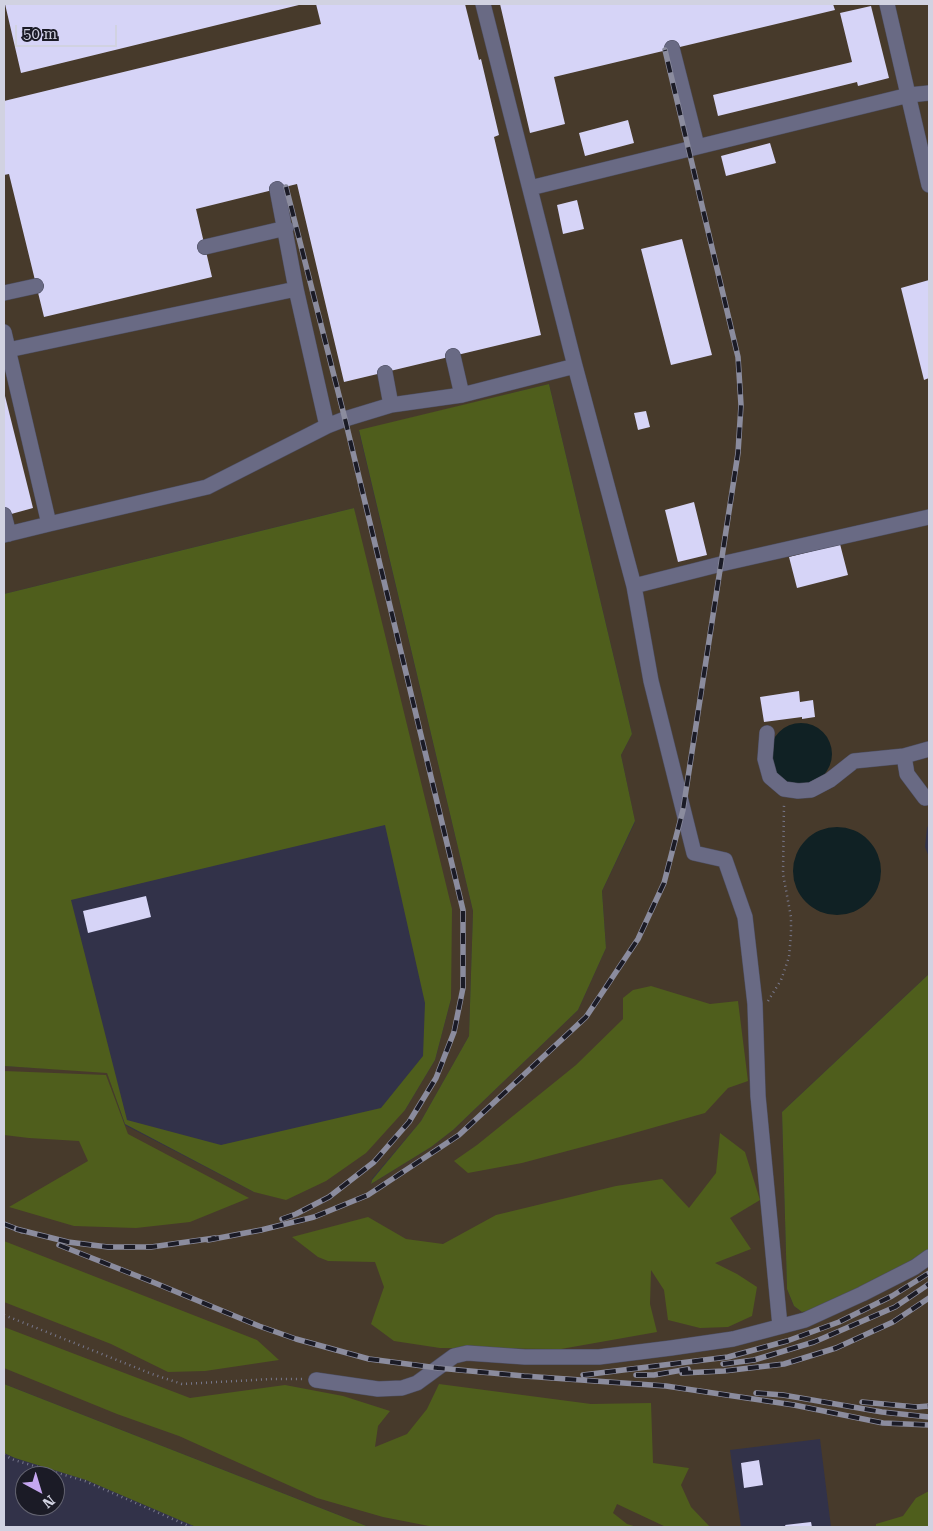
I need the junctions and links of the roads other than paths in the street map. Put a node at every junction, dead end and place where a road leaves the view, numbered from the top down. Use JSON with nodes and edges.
{"nodes":[{"id":1,"x":483,"y":4,"type":"edge"},
{"id":2,"x":888,"y":4,"type":"edge"},
{"id":3,"x":672,"y":48,"type":"dead end"},
{"id":4,"x":929,"y":93,"type":"edge"},
{"id":5,"x":909,"y":96,"type":"junction"},
{"id":6,"x":697,"y":146,"type":"junction"},
{"id":7,"x":929,"y":185,"type":"edge"},
{"id":8,"x":530,"y":188,"type":"junction"},
{"id":9,"x":277,"y":189,"type":"dead end"},
{"id":10,"x":286,"y":228,"type":"junction"},
{"id":11,"x":205,"y":247,"type":"dead end"},
{"id":12,"x":36,"y":286,"type":"dead end"},
{"id":13,"x":296,"y":288,"type":"junction"},
{"id":14,"x":4,"y":293,"type":"edge"},
{"id":15,"x":4,"y":332,"type":"edge"},
{"id":16,"x":8,"y":350,"type":"junction"},
{"id":17,"x":452,"y":356,"type":"dead end"},
{"id":18,"x":575,"y":366,"type":"junction"},
{"id":19,"x":385,"y":372,"type":"dead end"},
{"id":20,"x":462,"y":395,"type":"junction"},
{"id":21,"x":391,"y":405,"type":"junction"},
{"id":22,"x":327,"y":426,"type":"junction"},
{"id":23,"x":4,"y":516,"type":"edge"},
{"id":24,"x":929,"y":517,"type":"edge"},
{"id":25,"x":49,"y":524,"type":"junction"},
{"id":26,"x":6,"y":534,"type":"edge"},
{"id":27,"x":634,"y":586,"type":"junction"},
{"id":28,"x":767,"y":733,"type":"dead end"},
{"id":29,"x":929,"y":750,"type":"edge"},
{"id":30,"x":904,"y":756,"type":"junction"},
{"id":31,"x":925,"y":798,"type":"dead end"},
{"id":32,"x":929,"y":1257,"type":"edge"},
{"id":33,"x":780,"y":1326,"type":"junction"},
{"id":34,"x":316,"y":1380,"type":"road end"}],
"edges":[{"from":1,"to":8,"type":"lane"},
{"from":2,"to":5,"type":"lane"},
{"from":3,"to":6,"type":"lane"},
{"from":4,"to":5,"type":"lane"},
{"from":5,"to":6,"type":"lane"},
{"from":5,"to":7,"type":"lane"},
{"from":6,"to":8,"type":"lane"},
{"from":8,"to":18,"type":"lane"},
{"from":9,"to":10,"type":"lane"},
{"from":10,"to":11,"type":"lane"},
{"from":10,"to":13,"type":"lane"},
{"from":12,"to":14,"type":"lane"},
{"from":13,"to":16,"type":"lane"},
{"from":13,"to":22,"type":"lane"},
{"from":15,"to":16,"type":"lane"},
{"from":16,"to":25,"type":"lane"},
{"from":17,"to":20,"type":"lane"},
{"from":18,"to":20,"type":"lane"},
{"from":18,"to":27,"type":"lane"},
{"from":19,"to":21,"type":"lane"},
{"from":20,"to":21,"type":"lane"},
{"from":21,"to":22,"type":"lane"},
{"from":22,"to":25,"type":"lane"},
{"from":23,"to":26,"type":"lane"},
{"from":24,"to":27,"type":"lane"},
{"from":25,"to":26,"type":"lane"},
{"from":27,"to":33,"type":"lane"},
{"from":28,"to":30,"type":"lane"},
{"from":29,"to":30,"type":"lane"},
{"from":30,"to":31,"type":"lane"},
{"from":32,"to":33,"type":"lane"},
{"from":33,"to":34,"type":"lane"}]}
